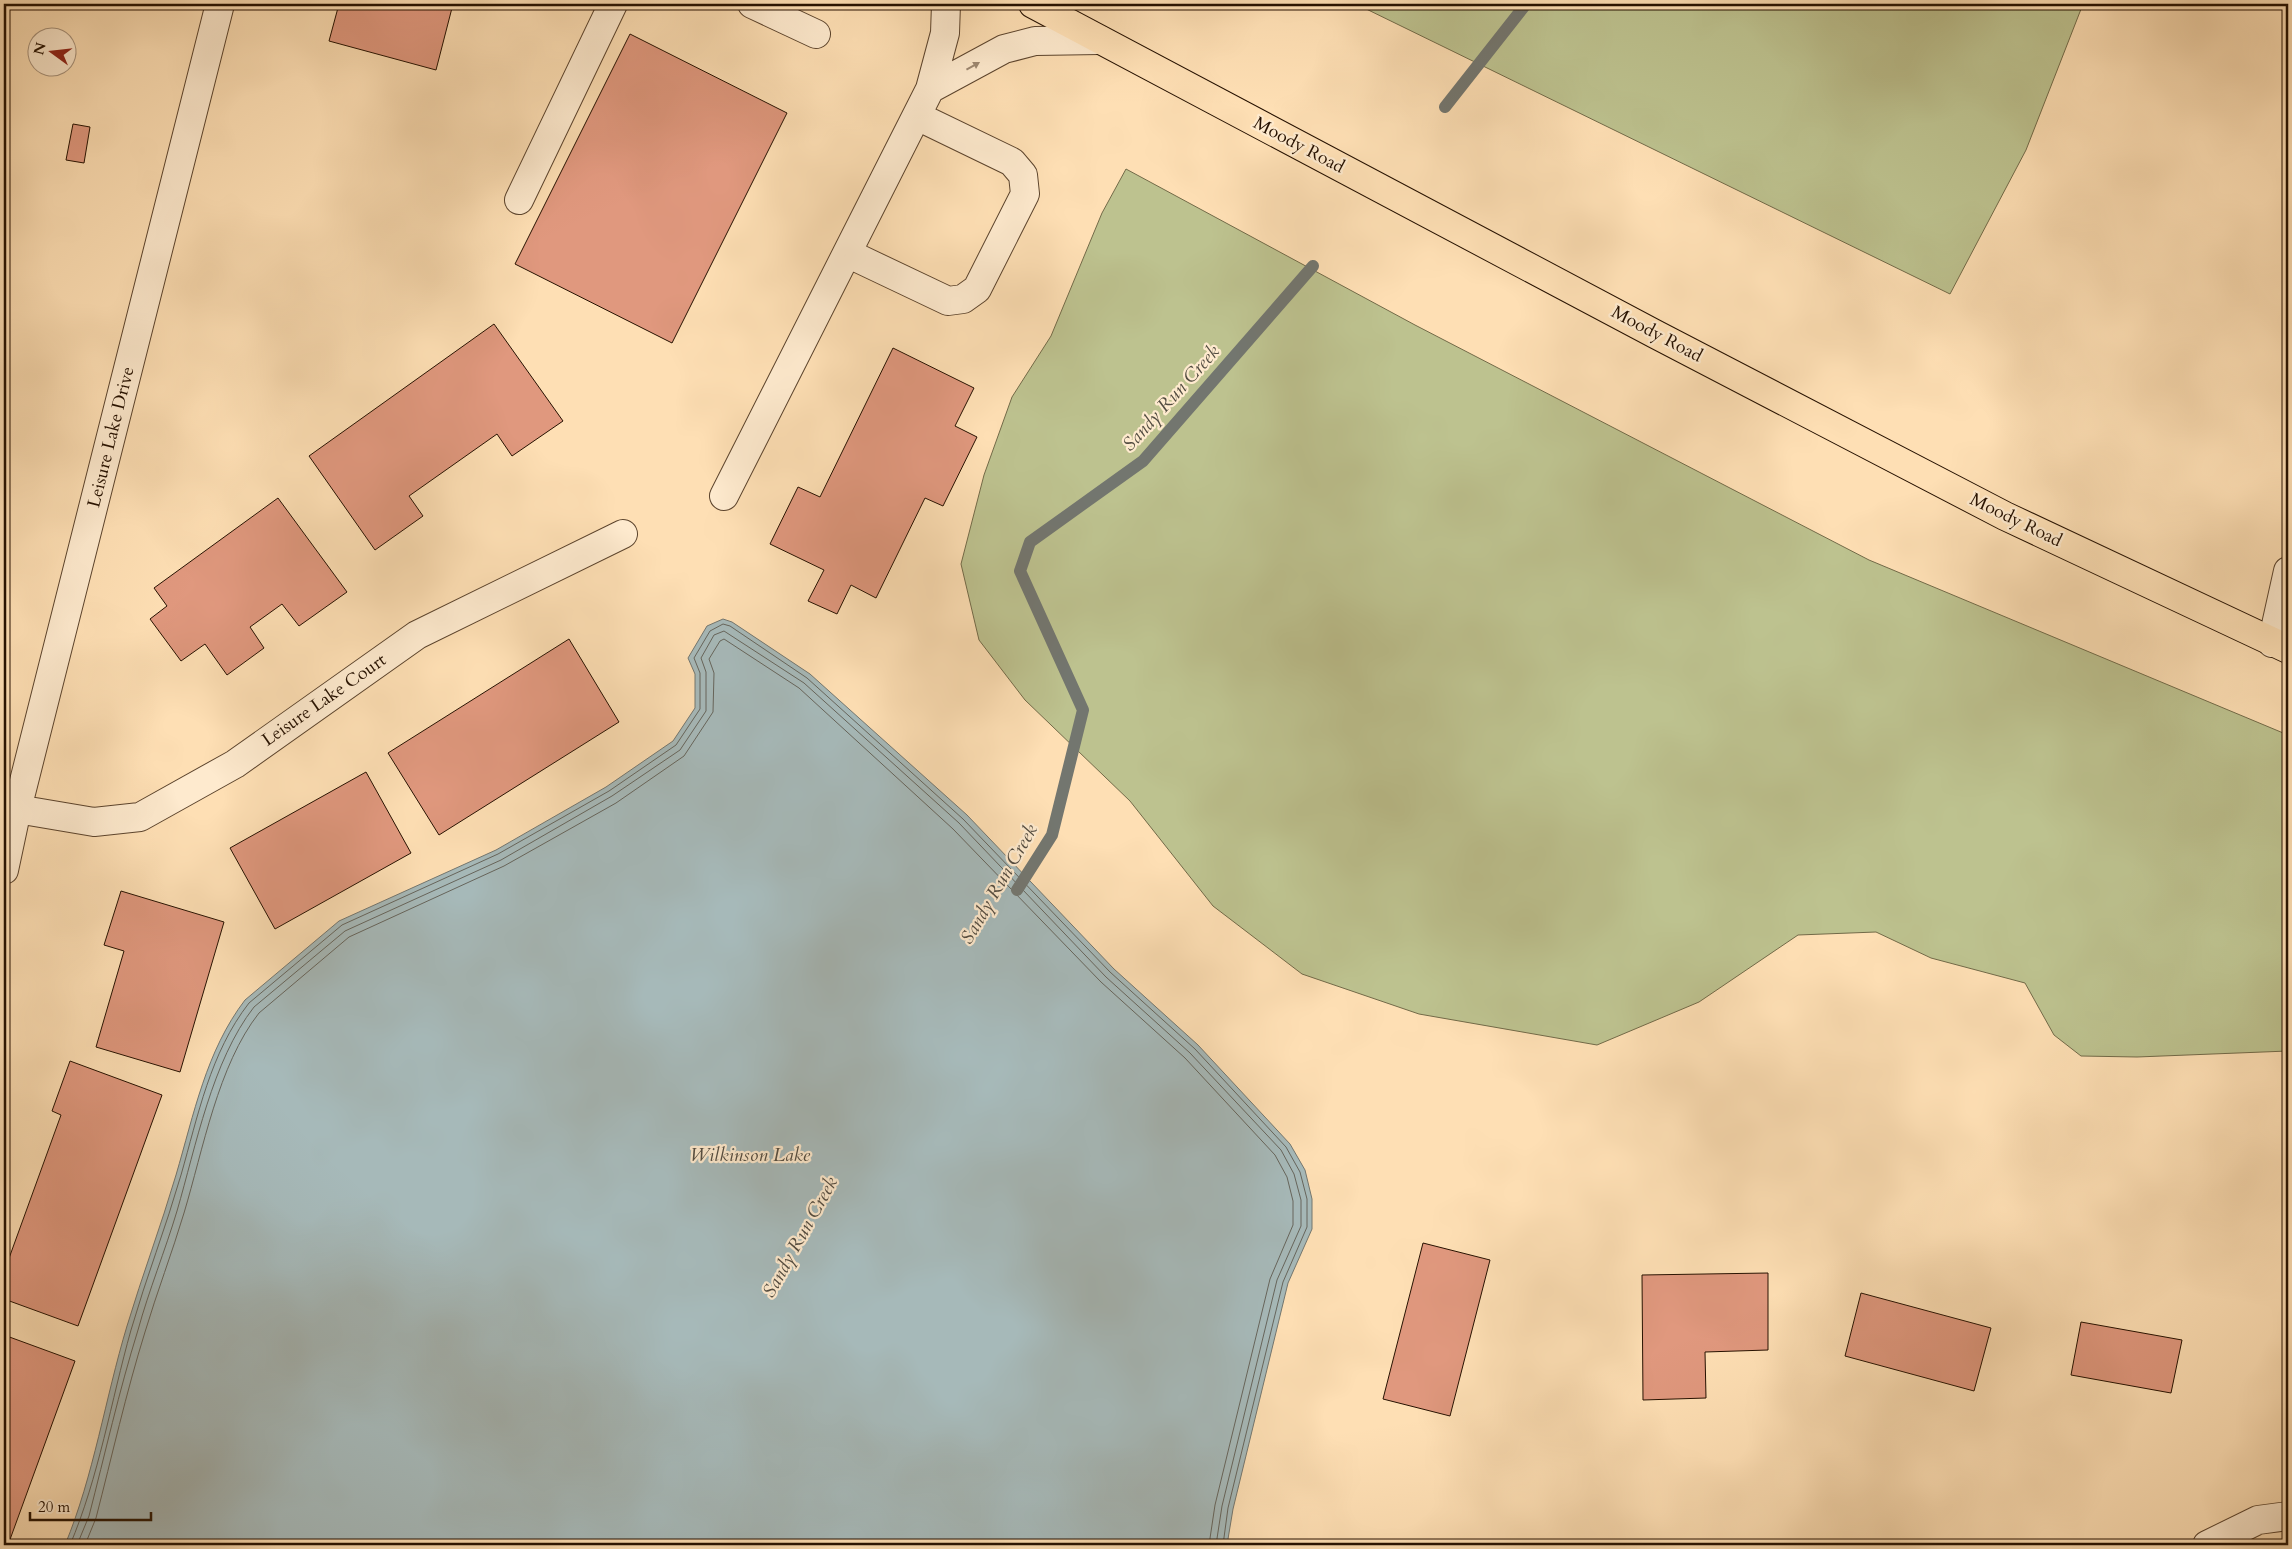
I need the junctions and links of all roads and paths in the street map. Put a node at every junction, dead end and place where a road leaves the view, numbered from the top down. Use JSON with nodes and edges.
{"nodes":[{"id":1,"x":220,"y":4,"type":"edge"},
{"id":2,"x":613,"y":4,"type":"edge"},
{"id":3,"x":752,"y":4,"type":"edge"},
{"id":4,"x":946,"y":4,"type":"edge"},
{"id":5,"x":1033,"y":4,"type":"edge"},
{"id":6,"x":816,"y":34,"type":"dead end"},
{"id":7,"x":1100,"y":40,"type":"junction"},
{"id":8,"x":930,"y":89,"type":"junction"},
{"id":9,"x":917,"y":116,"type":"junction"},
{"id":10,"x":519,"y":200,"type":"dead end"},
{"id":11,"x":848,"y":253,"type":"junction"},
{"id":12,"x":724,"y":496,"type":"dead end"},
{"id":13,"x":623,"y":534,"type":"dead end"},
{"id":14,"x":2288,"y":571,"type":"edge"},
{"id":15,"x":2280,"y":646,"type":"edge"},
{"id":16,"x":17,"y":809,"type":"junction"},
{"id":17,"x":4,"y":870,"type":"edge"},
{"id":18,"x":2288,"y":1516,"type":"edge"},
{"id":19,"x":2207,"y":1545,"type":"edge"}],
"edges":[{"from":1,"to":16,"type":"street","name":"Leisure Lake Drive"},
{"from":2,"to":10,"type":"street"},
{"from":3,"to":6,"type":"street"},
{"from":4,"to":8,"type":"street"},
{"from":5,"to":7,"type":"main road","name":"Moody Road"},
{"from":8,"to":7,"type":"street","one_way":true},
{"from":7,"to":15,"type":"main road","name":"Moody Road"},
{"from":8,"to":9,"type":"street"},
{"from":9,"to":11,"type":"street"},
{"from":9,"to":11,"type":"street"},
{"from":11,"to":12,"type":"street"},
{"from":13,"to":16,"type":"street","name":"Leisure Lake Court"},
{"from":14,"to":15,"type":"street"},
{"from":16,"to":17,"type":"street","name":"Leisure Lake Drive"},
{"from":18,"to":19,"type":"street"}]}
